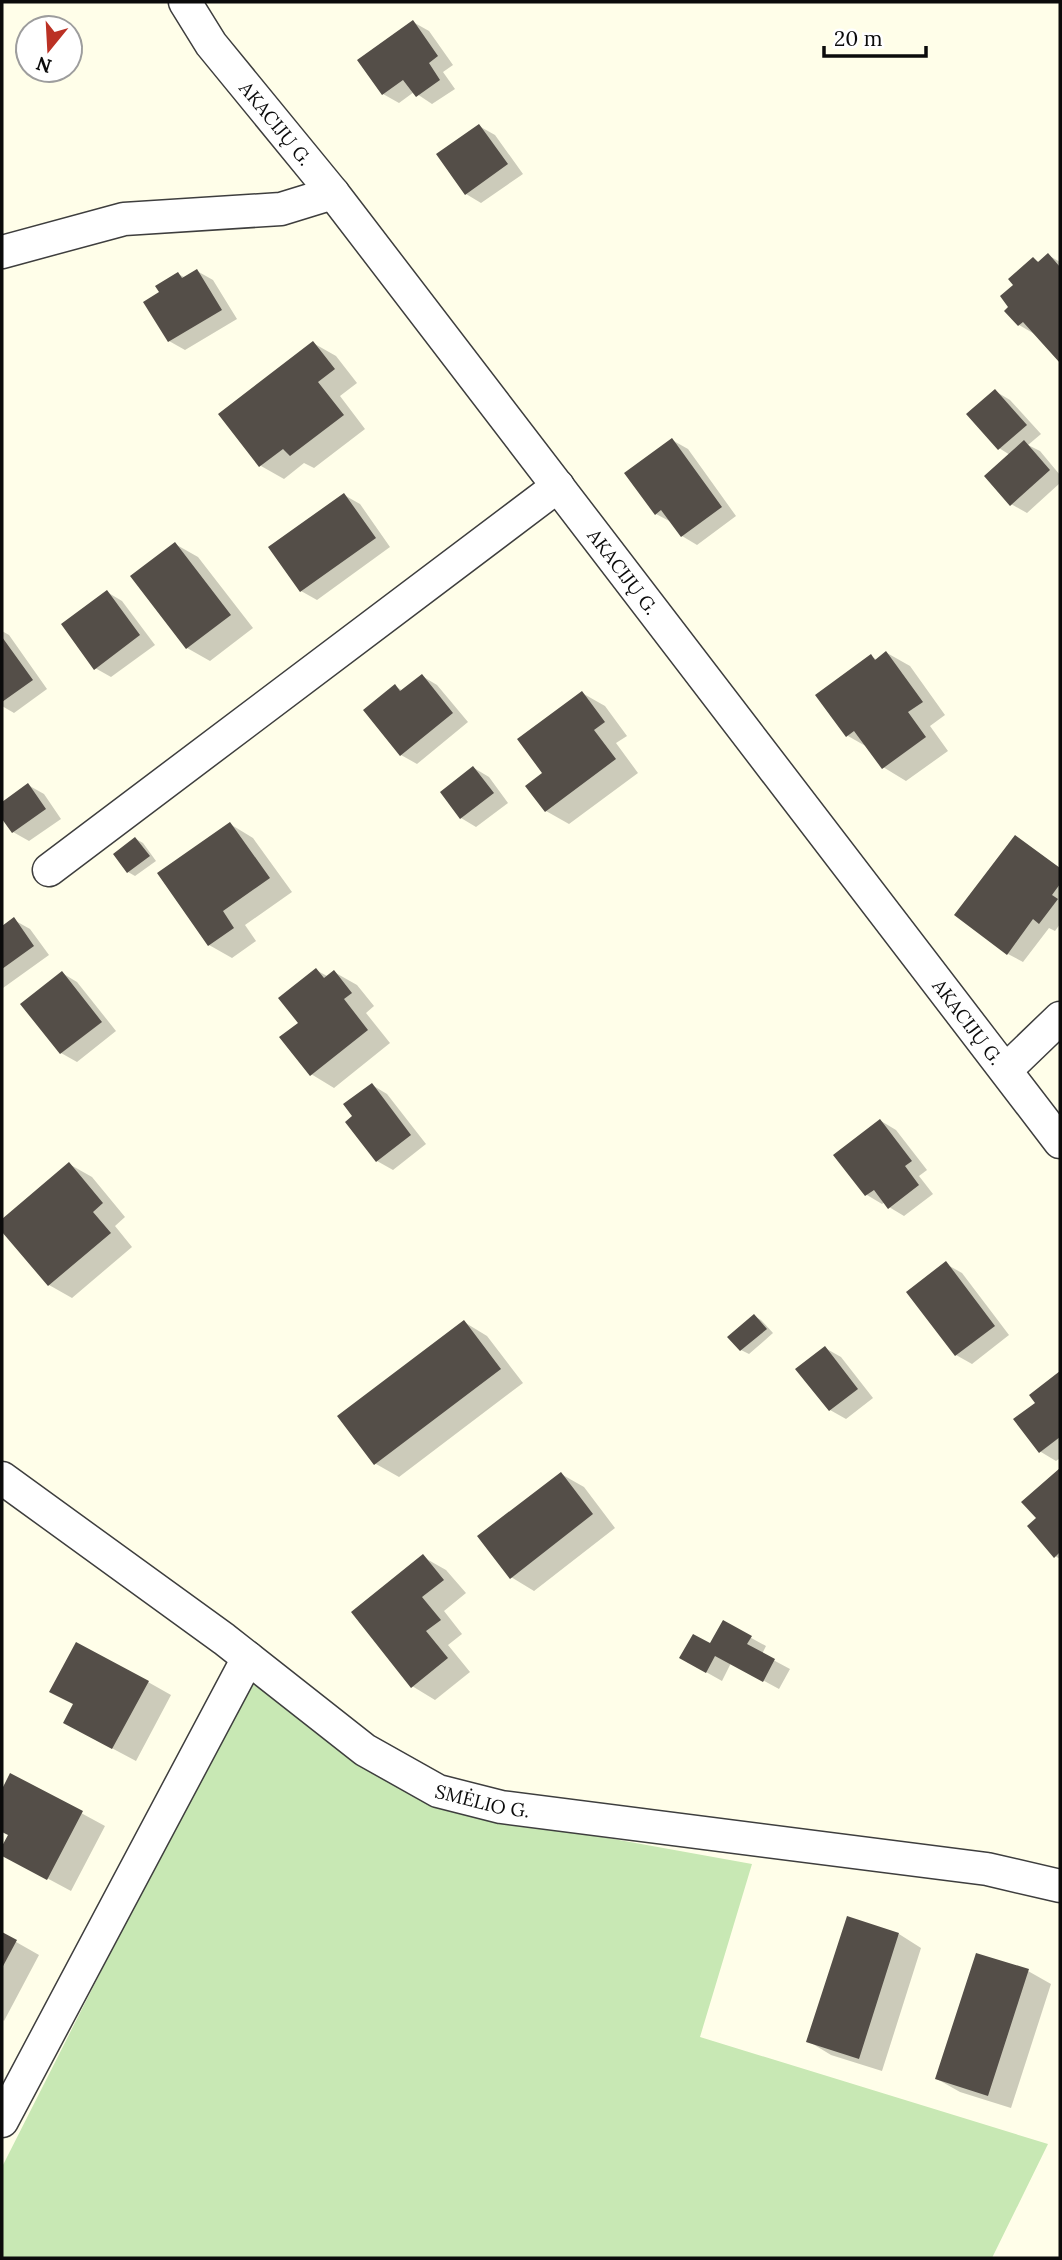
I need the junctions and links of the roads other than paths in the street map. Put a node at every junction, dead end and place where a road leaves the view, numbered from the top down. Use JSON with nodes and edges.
{"nodes":[{"id":1,"x":185,"y":2,"type":"edge"},
{"id":2,"x":333,"y":193,"type":"junction"},
{"id":3,"x":2,"y":252,"type":"edge"},
{"id":4,"x":558,"y":486,"type":"junction"},
{"id":5,"x":49,"y":870,"type":"dead end"},
{"id":6,"x":1060,"y":1017,"type":"edge"},
{"id":7,"x":1006,"y":1070,"type":"junction"},
{"id":8,"x":1060,"y":1142,"type":"edge"},
{"id":9,"x":2,"y":1478,"type":"edge"},
{"id":10,"x":248,"y":1658,"type":"junction"},
{"id":11,"x":1060,"y":1886,"type":"edge"},
{"id":12,"x":2,"y":2121,"type":"edge"}],
"edges":[{"from":1,"to":2,"type":"street","name":"AKACIJŲ G."},
{"from":2,"to":3,"type":"street"},
{"from":2,"to":4,"type":"street","name":"AKACIJŲ G."},
{"from":4,"to":5,"type":"street"},
{"from":4,"to":7,"type":"street","name":"AKACIJŲ G."},
{"from":6,"to":7,"type":"street"},
{"from":7,"to":8,"type":"street","name":"AKACIJŲ G."},
{"from":9,"to":10,"type":"street","name":"SMĖLIO G."},
{"from":10,"to":11,"type":"street","name":"SMĖLIO G."},
{"from":10,"to":12,"type":"street"}]}
